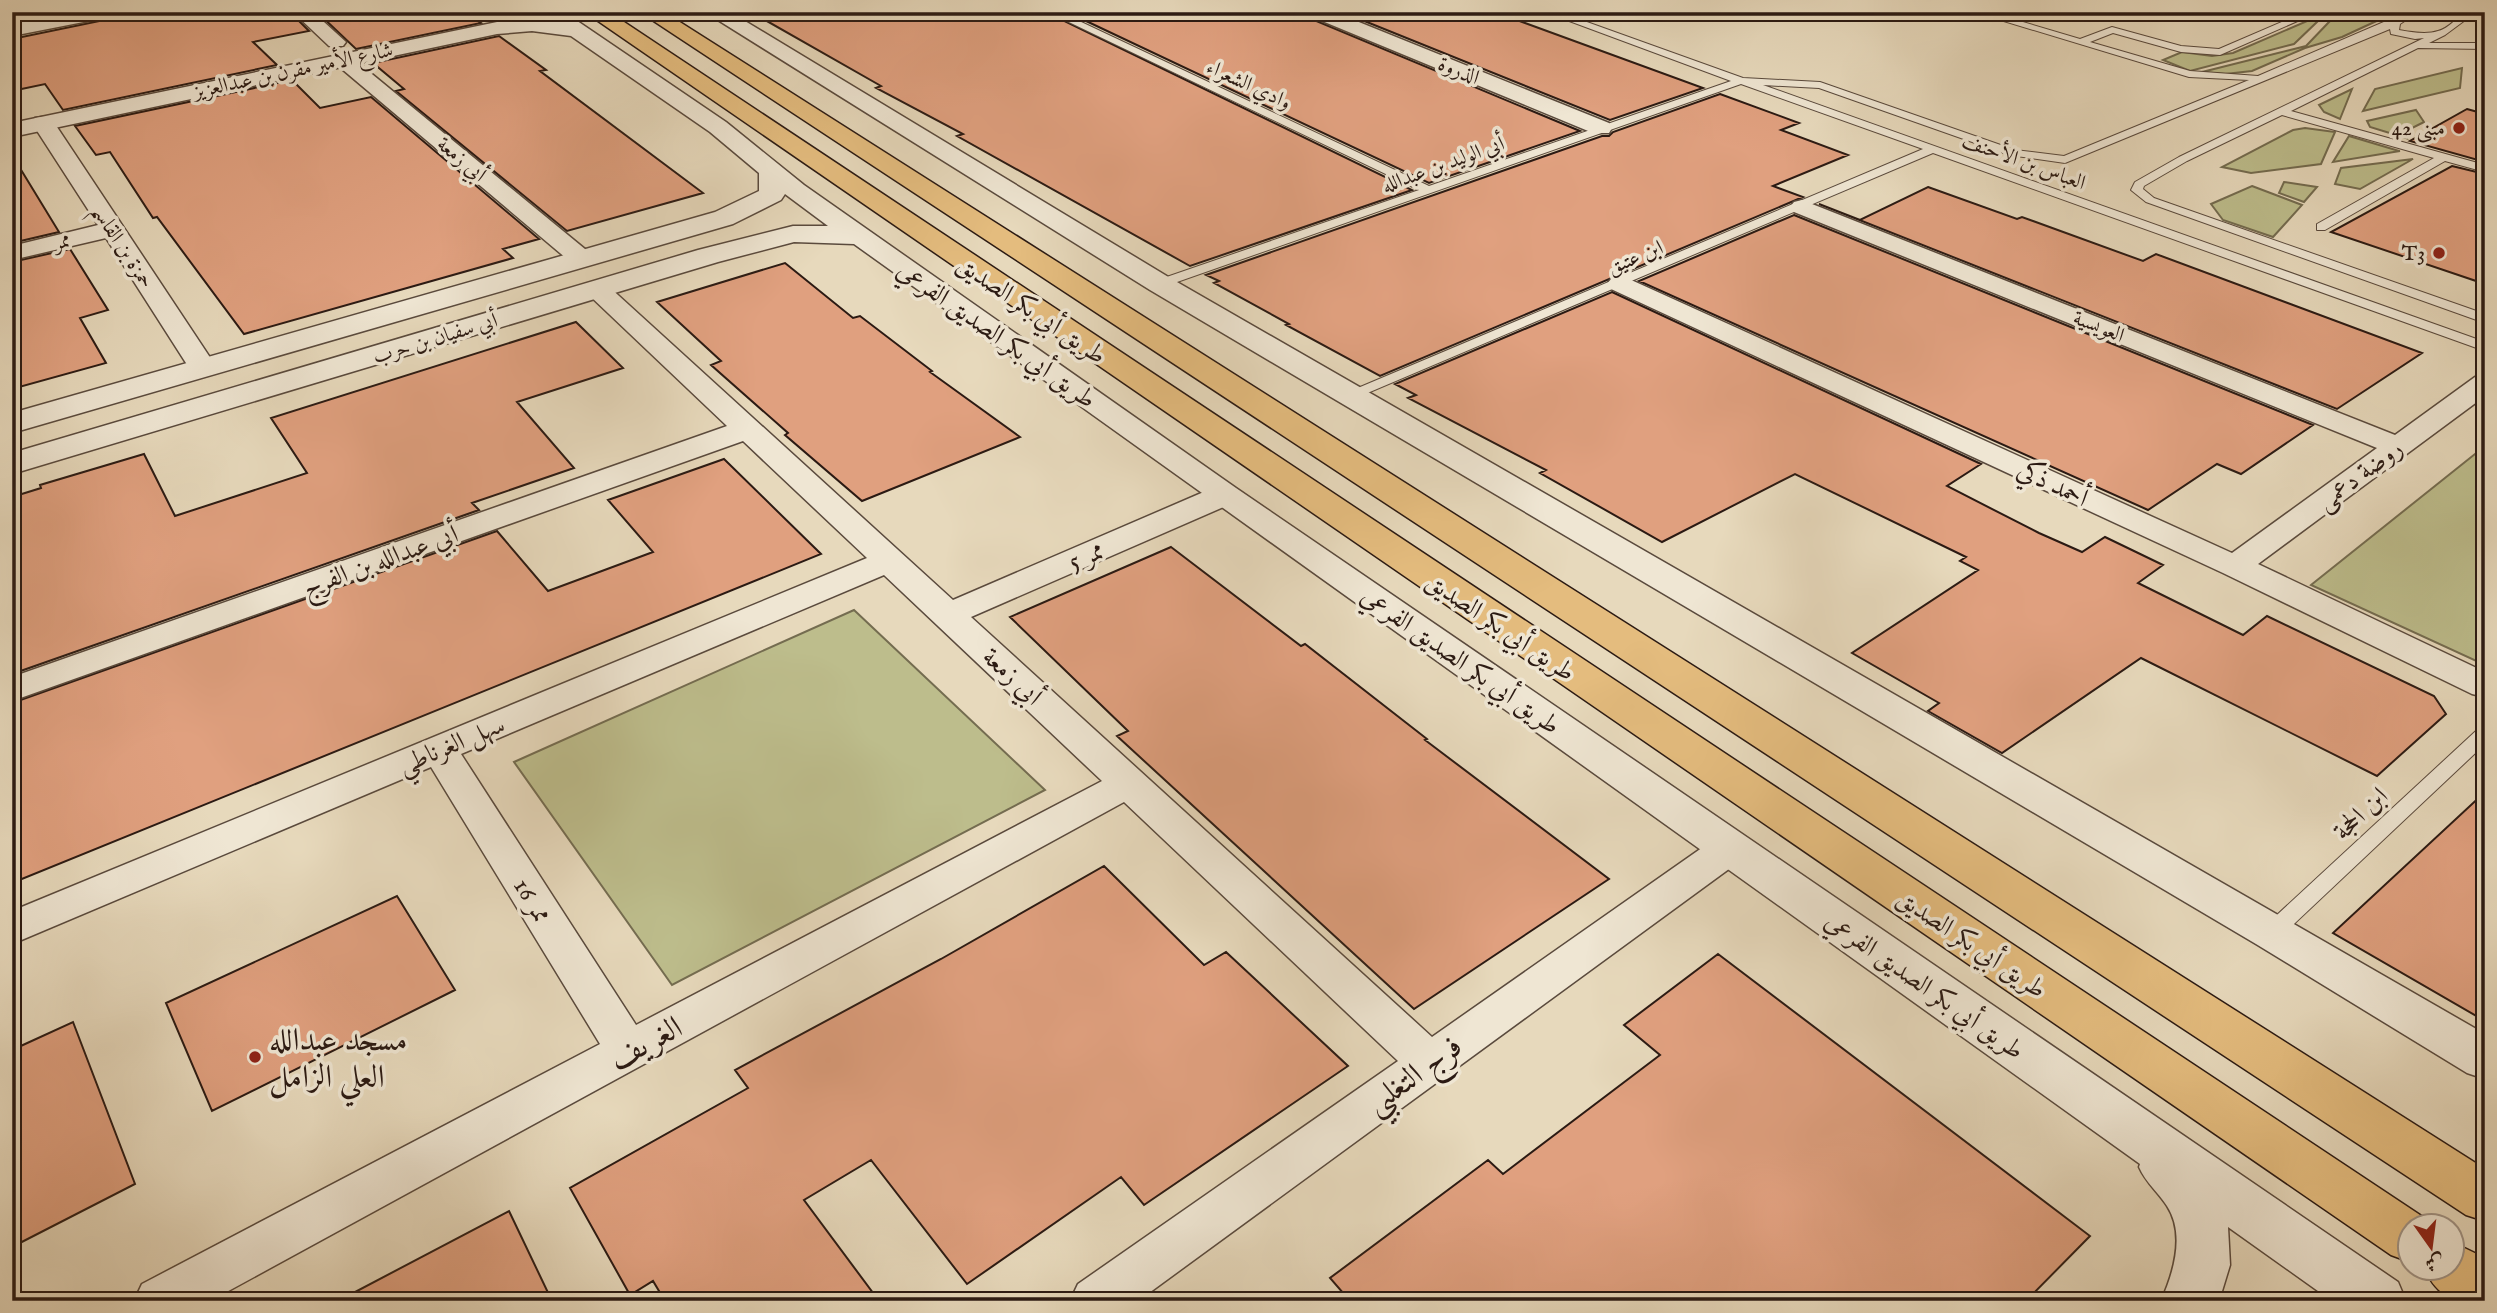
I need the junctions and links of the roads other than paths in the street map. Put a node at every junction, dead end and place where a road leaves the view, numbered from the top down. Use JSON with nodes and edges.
{"nodes":[{"id":1,"x":104,"y":12,"type":"edge"},
{"id":2,"x":302,"y":12,"type":"edge"},
{"id":3,"x":477,"y":12,"type":"edge"},
{"id":4,"x":650,"y":12,"type":"edge"},
{"id":5,"x":715,"y":12,"type":"edge"},
{"id":6,"x":1052,"y":12,"type":"edge"},
{"id":7,"x":1317,"y":12,"type":"edge"},
{"id":8,"x":1549,"y":12,"type":"edge"},
{"id":9,"x":1978,"y":12,"type":"edge"},
{"id":10,"x":2314,"y":12,"type":"edge"},
{"id":11,"x":2414,"y":12,"type":"edge"},
{"id":12,"x":2473,"y":15,"type":"edge"},
{"id":13,"x":573,"y":18,"type":"edge"},
{"id":14,"x":2395,"y":23,"type":"junction"},
{"id":15,"x":15,"y":26,"type":"edge"},
{"id":16,"x":382,"y":32,"type":"junction"},
{"id":17,"x":2442,"y":33,"type":"junction"},
{"id":18,"x":2080,"y":42,"type":"junction"},
{"id":19,"x":403,"y":47,"type":"junction"},
{"id":20,"x":2414,"y":47,"type":"junction"},
{"id":21,"x":2485,"y":47,"type":"edge"},
{"id":22,"x":340,"y":51,"type":"junction"},
{"id":23,"x":2271,"y":75,"type":"junction"},
{"id":24,"x":1740,"y":81,"type":"junction"},
{"id":25,"x":12,"y":108,"type":"edge"},
{"id":26,"x":2280,"y":110,"type":"junction"},
{"id":27,"x":43,"y":123,"type":"junction"},
{"id":28,"x":718,"y":127,"type":"junction"},
{"id":29,"x":1601,"y":128,"type":"junction"},
{"id":30,"x":12,"y":130,"type":"edge"},
{"id":31,"x":1933,"y":149,"type":"junction"},
{"id":32,"x":2444,"y":157,"type":"junction"},
{"id":33,"x":2485,"y":169,"type":"edge"},
{"id":34,"x":771,"y":172,"type":"junction"},
{"id":35,"x":1429,"y":190,"type":"junction"},
{"id":36,"x":1801,"y":207,"type":"junction"},
{"id":37,"x":2320,"y":227,"type":"dead end"},
{"id":38,"x":112,"y":229,"type":"junction"},
{"id":39,"x":687,"y":229,"type":"junction"},
{"id":40,"x":861,"y":237,"type":"junction"},
{"id":41,"x":12,"y":253,"type":"edge"},
{"id":42,"x":708,"y":256,"type":"junction"},
{"id":43,"x":582,"y":259,"type":"junction"},
{"id":44,"x":1160,"y":284,"type":"junction"},
{"id":45,"x":1620,"y":284,"type":"junction"},
{"id":46,"x":598,"y":290,"type":"junction"},
{"id":47,"x":2485,"y":319,"type":"edge"},
{"id":48,"x":2485,"y":347,"type":"edge"},
{"id":49,"x":203,"y":368,"type":"junction"},
{"id":50,"x":2485,"y":383,"type":"edge"},
{"id":51,"x":1351,"y":396,"type":"junction"},
{"id":52,"x":12,"y":423,"type":"edge"},
{"id":53,"x":748,"y":429,"type":"junction"},
{"id":54,"x":1222,"y":438,"type":"junction"},
{"id":55,"x":2397,"y":446,"type":"junction"},
{"id":56,"x":12,"y":464,"type":"edge"},
{"id":57,"x":1224,"y":495,"type":"junction"},
{"id":58,"x":889,"y":561,"type":"junction"},
{"id":59,"x":2235,"y":566,"type":"junction"},
{"id":60,"x":947,"y":615,"type":"junction"},
{"id":61,"x":2485,"y":686,"type":"edge"},
{"id":62,"x":12,"y":690,"type":"edge"},
{"id":63,"x":2485,"y":733,"type":"edge"},
{"id":64,"x":439,"y":750,"type":"junction"},
{"id":65,"x":1129,"y":783,"type":"junction"},
{"id":66,"x":1730,"y":848,"type":"junction"},
{"id":67,"x":12,"y":928,"type":"edge"},
{"id":68,"x":2272,"y":932,"type":"junction"},
{"id":69,"x":628,"y":1051,"type":"junction"},
{"id":70,"x":2485,"y":1059,"type":"edge"},
{"id":71,"x":1429,"y":1062,"type":"junction"},
{"id":72,"x":2139,"y":1136,"type":"junction"},
{"id":73,"x":2485,"y":1198,"type":"edge"},
{"id":74,"x":2396,"y":1229,"type":"edge"},
{"id":75,"x":2466,"y":1276,"type":"edge"},
{"id":76,"x":2485,"y":1289,"type":"edge"},
{"id":77,"x":160,"y":1301,"type":"edge"},
{"id":78,"x":1096,"y":1301,"type":"edge"},
{"id":79,"x":2189,"y":1301,"type":"edge"},
{"id":80,"x":2378,"y":1301,"type":"edge"}],
"edges":[{"from":1,"to":15,"type":"street"},
{"from":2,"to":22,"type":"street","name":"أبي زمعة"},
{"from":3,"to":16,"type":"street","name":"شارع الأمير مقرن بن عبدالعزيز"},
{"from":4,"to":73,"type":"main road","name":"طريق أبي بكر الصديق"},
{"from":5,"to":44,"type":"street"},
{"from":6,"to":35,"type":"lane","name":"وادي الشعراء"},
{"from":7,"to":29,"type":"street","name":"الذروة"},
{"from":8,"to":24,"type":"lane","name":"العباس بن الأحنف"},
{"from":9,"to":18,"type":"lane"},
{"from":10,"to":18,"type":"lane"},
{"from":11,"to":14,"type":"lane"},
{"from":12,"to":17,"type":"lane"},
{"from":13,"to":19,"type":"street","name":"شارع الأمير مقرن بن عبدالعزيز"},
{"from":13,"to":28,"type":"street","name":"طريق أبي بكر الصديق الفرعي"},
{"from":13,"to":54,"type":"main road","name":"طريق أبي بكر الصديق"},
{"from":14,"to":17,"type":"lane"},
{"from":14,"to":23,"type":"lane"},
{"from":16,"to":19,"type":"street"},
{"from":16,"to":22,"type":"street","name":"شارع الأمير مقرن بن عبدالعزيز"},
{"from":17,"to":20,"type":"lane"},
{"from":18,"to":23,"type":"lane"},
{"from":19,"to":22,"type":"street","name":"شارع الأمير مقرن بن عبدالعزيز"},
{"from":20,"to":21,"type":"lane"},
{"from":20,"to":26,"type":"lane"},
{"from":22,"to":25,"type":"street","name":"شارع الأمير مقرن بن عبدالعزيز"},
{"from":22,"to":27,"type":"street","name":"شارع الأمير مقرن بن عبدالعزيز"},
{"from":22,"to":43,"type":"street","name":"أبي زمعة"},
{"from":23,"to":24,"type":"lane"},
{"from":24,"to":29,"type":"lane","name":"أبي الوليد بن عبدالله"},
{"from":24,"to":31,"type":"lane","name":"العباس بن الأحنف"},
{"from":26,"to":32,"type":"lane"},
{"from":26,"to":47,"type":"lane"},
{"from":27,"to":30,"type":"street","name":"شارع الأمير مقرن بن عبدالعزيز"},
{"from":27,"to":38,"type":"street","name":"حمزة بن القاسم"},
{"from":28,"to":34,"type":"street","name":"طريق أبي بكر الصديق الفرعي"},
{"from":28,"to":54,"type":"main road"},
{"from":29,"to":35,"type":"lane","name":"أبي الوليد بن عبدالله"},
{"from":31,"to":36,"type":"lane","name":"ابن عتيق"},
{"from":31,"to":48,"type":"lane","name":"العباس بن الأحنف"},
{"from":32,"to":33,"type":"lane"},
{"from":32,"to":37,"type":"lane"},
{"from":34,"to":39,"type":"street","name":"أبي سفيان بن حرب"},
{"from":34,"to":40,"type":"street","name":"طريق أبي بكر الصديق الفرعي"},
{"from":35,"to":44,"type":"lane","name":"أبي الوليد بن عبدالله"},
{"from":36,"to":45,"type":"lane","name":"ابن عتيق"},
{"from":36,"to":55,"type":"street","name":"العويسية"},
{"from":38,"to":41,"type":"street","name":"ممر"},
{"from":38,"to":49,"type":"street","name":"حمزة بن القاسم"},
{"from":39,"to":42,"type":"street"},
{"from":39,"to":43,"type":"street","name":"أبي سفيان بن حرب"},
{"from":40,"to":42,"type":"street","name":"أبي سفيان بن حرب"},
{"from":40,"to":57,"type":"street","name":"طريق أبي بكر الصديق الفرعي"},
{"from":42,"to":46,"type":"street","name":"أبي سفيان بن حرب"},
{"from":43,"to":49,"type":"street","name":"أبي سفيان بن حرب"},
{"from":44,"to":51,"type":"street"},
{"from":45,"to":51,"type":"lane","name":"ابن عتيق"},
{"from":45,"to":59,"type":"street","name":"أحمد ذكي"},
{"from":46,"to":53,"type":"street","name":"أبي زمعة"},
{"from":46,"to":56,"type":"street","name":"أبي سفيان بن حرب"},
{"from":49,"to":52,"type":"street","name":"أبي سفيان بن حرب"},
{"from":50,"to":55,"type":"street","name":"روضة دعمى"},
{"from":51,"to":68,"type":"street"},
{"from":53,"to":58,"type":"street","name":"أبي زمعة"},
{"from":53,"to":62,"type":"street","name":"أبي عبدالله بن الفرج"},
{"from":54,"to":74,"type":"main road","name":"طريق أبي بكر الصديق"},
{"from":55,"to":59,"type":"street","name":"روضة دعمى"},
{"from":57,"to":60,"type":"street","name":"ممر 5"},
{"from":57,"to":66,"type":"street","name":"طريق أبي بكر الصديق الفرعي"},
{"from":58,"to":60,"type":"street","name":"أبي زمعة"},
{"from":58,"to":64,"type":"street","name":"سهل الغرناطي"},
{"from":59,"to":61,"type":"street","name":"أحمد ذكي"},
{"from":60,"to":65,"type":"street","name":"أبي زمعة"},
{"from":63,"to":68,"type":"lane","name":"ابن الحجة"},
{"from":64,"to":67,"type":"street","name":"سهل الغرناطي"},
{"from":64,"to":69,"type":"street","name":"ممر 16"},
{"from":65,"to":69,"type":"street","name":"الغريف"},
{"from":65,"to":71,"type":"street","name":"أبي زمعة"},
{"from":66,"to":71,"type":"street","name":"فرج التغلبي"},
{"from":66,"to":72,"type":"street","name":"طريق أبي بكر الصديق الفرعي"},
{"from":68,"to":70,"type":"street"},
{"from":69,"to":77,"type":"street","name":"الغريف"},
{"from":71,"to":78,"type":"street","name":"فرج التغلبي"},
{"from":72,"to":79,"type":"street"},
{"from":72,"to":80,"type":"street","name":"طريق أبي بكر الصديق الفرعي"},
{"from":75,"to":76,"type":"main road"}]}
